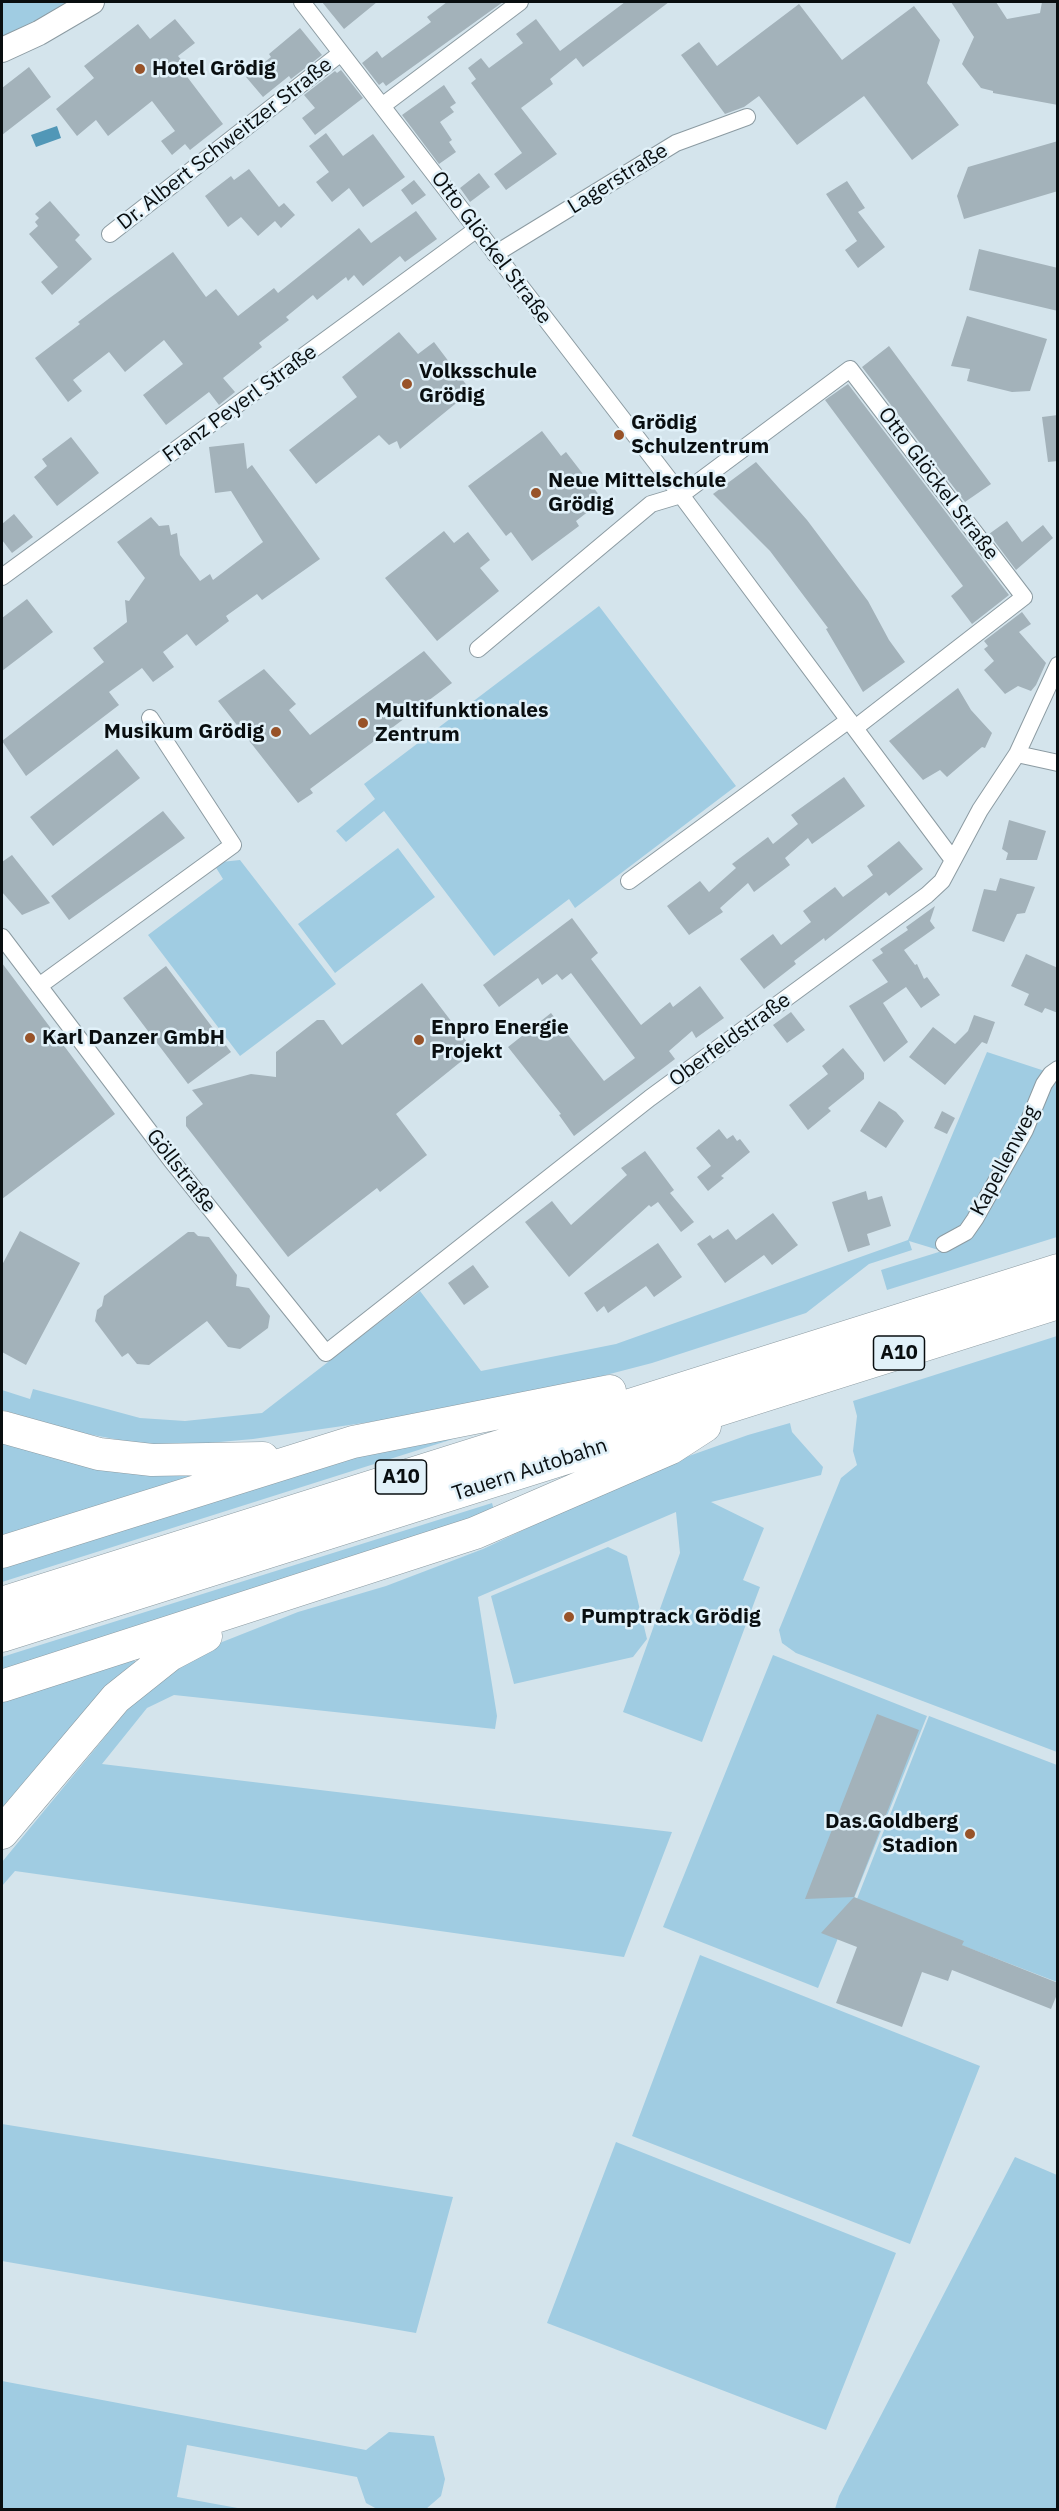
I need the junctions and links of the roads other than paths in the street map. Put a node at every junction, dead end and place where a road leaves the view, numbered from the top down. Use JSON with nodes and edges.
{"nodes":[{"id":1,"x":92,"y":2,"type":"edge"},
{"id":2,"x":302,"y":2,"type":"edge"},
{"id":3,"x":520,"y":2,"type":"edge"},
{"id":4,"x":2,"y":50,"type":"edge"},
{"id":5,"x":341,"y":53,"type":"junction"},
{"id":6,"x":382,"y":106,"type":"junction"},
{"id":7,"x":747,"y":117,"type":"dead end"},
{"id":8,"x":477,"y":229,"type":"junction"},
{"id":9,"x":110,"y":234,"type":"dead end"},
{"id":10,"x":495,"y":254,"type":"junction"},
{"id":11,"x":681,"y":495,"type":"junction"},
{"id":12,"x":2,"y":577,"type":"edge"},
{"id":13,"x":478,"y":649,"type":"dead end"},
{"id":14,"x":1058,"y":665,"type":"edge"},
{"id":15,"x":150,"y":718,"type":"dead end"},
{"id":16,"x":852,"y":724,"type":"junction"},
{"id":17,"x":1017,"y":754,"type":"junction"},
{"id":18,"x":1058,"y":763,"type":"edge"},
{"id":19,"x":953,"y":860,"type":"junction"},
{"id":20,"x":629,"y":881,"type":"dead end"},
{"id":21,"x":2,"y":937,"type":"edge"},
{"id":22,"x":39,"y":986,"type":"junction"},
{"id":23,"x":1058,"y":1070,"type":"edge"},
{"id":24,"x":944,"y":1244,"type":"dead end"},
{"id":25,"x":1058,"y":1270,"type":"edge"},
{"id":26,"x":1058,"y":1303,"type":"edge"},
{"id":27,"x":801,"y":1351,"type":"junction"},
{"id":28,"x":326,"y":1353,"type":"joint"},
{"id":29,"x":741,"y":1403,"type":"junction"},
{"id":30,"x":2,"y":1427,"type":"edge"},
{"id":31,"x":303,"y":1457,"type":"junction"},
{"id":32,"x":2,"y":1552,"type":"edge"},
{"id":33,"x":2,"y":1603,"type":"edge"},
{"id":34,"x":247,"y":1608,"type":"junction"},
{"id":35,"x":2,"y":1636,"type":"edge"},
{"id":36,"x":2,"y":1686,"type":"edge"},
{"id":37,"x":2,"y":1833,"type":"edge"}],
"edges":[{"from":1,"to":4,"type":"main road"},
{"from":2,"to":5,"type":"street","name":"Otto Glöckel Straße"},
{"from":3,"to":6,"type":"street"},
{"from":5,"to":6,"type":"street","name":"Otto Glöckel Straße"},
{"from":5,"to":9,"type":"street","name":"Dr. Albert Schweitzer Straße"},
{"from":6,"to":8,"type":"street","name":"Otto Glöckel Straße"},
{"from":7,"to":10,"type":"street","name":"Lagerstraße"},
{"from":8,"to":10,"type":"street","name":"Otto Glöckel Straße"},
{"from":8,"to":12,"type":"street","name":"Franz Peyerl Straße"},
{"from":10,"to":11,"type":"street","name":"Otto Glöckel Straße"},
{"from":11,"to":13,"type":"street","name":"Otto Glöckel Straße"},
{"from":11,"to":16,"type":"street","name":"Otto Glöckel Straße"},
{"from":11,"to":16,"type":"street","name":"Otto Glöckel Straße"},
{"from":14,"to":17,"type":"street","name":"Oberfeldstraße"},
{"from":15,"to":22,"type":"street"},
{"from":16,"to":19,"type":"street","name":"Otto Glöckel Straße"},
{"from":16,"to":20,"type":"street","name":"Otto Glöckel Straße"},
{"from":17,"to":18,"type":"street"},
{"from":17,"to":19,"type":"street","name":"Oberfeldstraße"},
{"from":19,"to":28,"type":"street","name":"Oberfeldstraße"},
{"from":21,"to":22,"type":"street","name":"Göllstraße"},
{"from":22,"to":28,"type":"street","name":"Göllstraße"},
{"from":23,"to":24,"type":"street","name":"Kapellenweg"},
{"from":25,"to":27,"type":"highway","name":"Tauern Autobahn","number":"A10"},
{"from":26,"to":29,"type":"highway","name":"Tauern Autobahn","number":"A10"},
{"from":27,"to":31,"type":"highway"},
{"from":27,"to":33,"type":"highway","name":"Tauern Autobahn","number":"A10"},
{"from":29,"to":34,"type":"highway"},
{"from":29,"to":35,"type":"highway","name":"Tauern Autobahn","number":"A10"},
{"from":30,"to":31,"type":"highway"},
{"from":31,"to":32,"type":"highway"},
{"from":34,"to":36,"type":"highway"},
{"from":34,"to":37,"type":"highway"}]}
